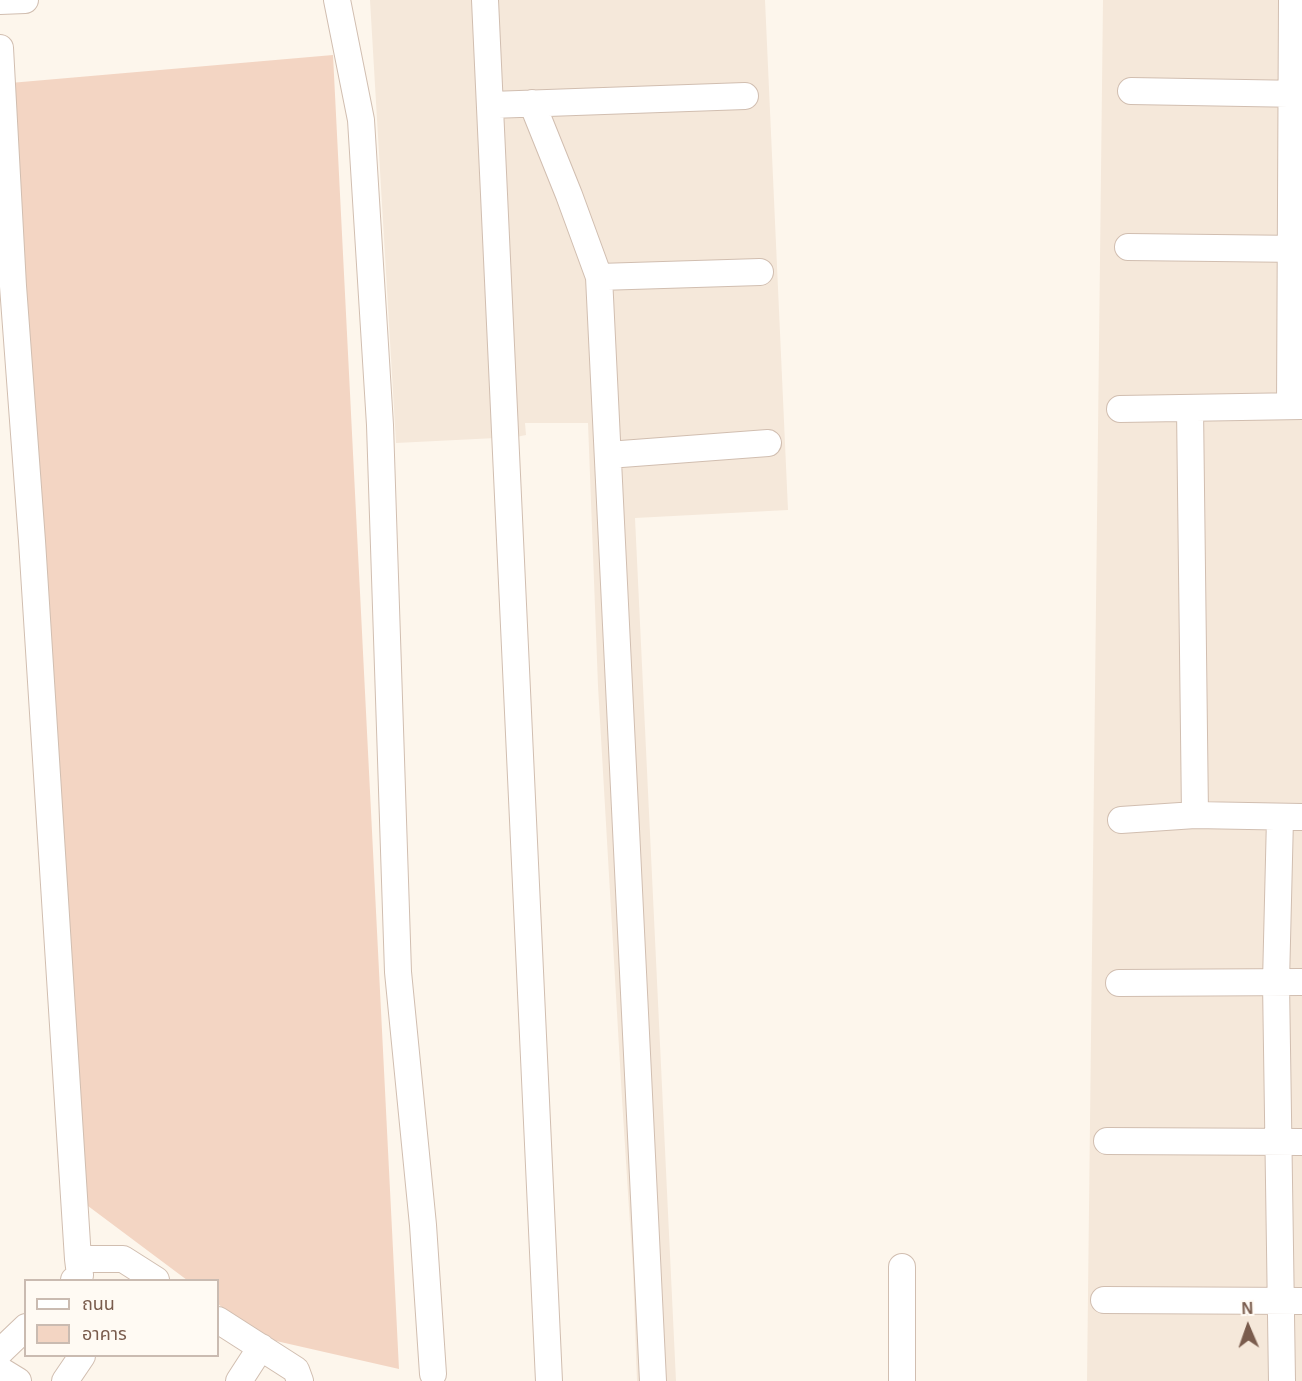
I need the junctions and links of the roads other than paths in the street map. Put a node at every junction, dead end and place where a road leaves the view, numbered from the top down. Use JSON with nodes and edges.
{"nodes":[{"id":1,"x":26,"y":0,"type":"edge"},
{"id":2,"x":337,"y":0,"type":"edge"},
{"id":3,"x":485,"y":0,"type":"edge"},
{"id":4,"x":1292,"y":0,"type":"edge"},
{"id":5,"x":0,"y":1,"type":"edge"},
{"id":6,"x":0,"y":48,"type":"edge"},
{"id":7,"x":1131,"y":91,"type":"dead end"},
{"id":8,"x":1298,"y":94,"type":"edge"},
{"id":9,"x":745,"y":96,"type":"dead end"},
{"id":10,"x":532,"y":103,"type":"junction"},
{"id":11,"x":491,"y":105,"type":"junction"},
{"id":12,"x":1128,"y":247,"type":"dead end"},
{"id":13,"x":1297,"y":249,"type":"edge"},
{"id":14,"x":760,"y":272,"type":"dead end"},
{"id":15,"x":599,"y":277,"type":"junction"},
{"id":16,"x":1296,"y":406,"type":"edge"},
{"id":17,"x":1190,"y":408,"type":"junction"},
{"id":18,"x":1120,"y":409,"type":"dead end"},
{"id":19,"x":768,"y":443,"type":"dead end"},
{"id":20,"x":608,"y":455,"type":"junction"},
{"id":21,"x":1195,"y":815,"type":"junction"},
{"id":22,"x":1291,"y":818,"type":"edge"},
{"id":23,"x":1120,"y":820,"type":"dead end"},
{"id":24,"x":1119,"y":982,"type":"dead end"},
{"id":25,"x":1276,"y":982,"type":"junction"},
{"id":26,"x":1302,"y":982,"type":"edge"},
{"id":27,"x":1107,"y":1141,"type":"dead end"},
{"id":28,"x":1290,"y":1142,"type":"edge"},
{"id":29,"x":902,"y":1267,"type":"dead end"},
{"id":30,"x":76,"y":1270,"type":"edge"},
{"id":31,"x":143,"y":1277,"type":"edge"},
{"id":32,"x":1104,"y":1300,"type":"dead end"},
{"id":33,"x":1292,"y":1301,"type":"edge"},
{"id":34,"x":219,"y":1321,"type":"edge"},
{"id":35,"x":24,"y":1330,"type":"edge"},
{"id":36,"x":261,"y":1347,"type":"junction"},
{"id":37,"x":0,"y":1352,"type":"edge"},
{"id":38,"x":81,"y":1357,"type":"edge"},
{"id":39,"x":0,"y":1370,"type":"edge"},
{"id":40,"x":432,"y":1374,"type":"dead end"},
{"id":41,"x":18,"y":1381,"type":"edge"},
{"id":42,"x":64,"y":1381,"type":"edge"},
{"id":43,"x":239,"y":1381,"type":"edge"},
{"id":44,"x":300,"y":1381,"type":"edge"},
{"id":45,"x":549,"y":1381,"type":"edge"},
{"id":46,"x":653,"y":1381,"type":"edge"},
{"id":47,"x":902,"y":1381,"type":"edge"},
{"id":48,"x":1282,"y":1381,"type":"edge"}],
"edges":[{"from":1,"to":5,"type":"street"},
{"from":2,"to":40,"type":"street"},
{"from":3,"to":11,"type":"street"},
{"from":4,"to":8,"type":"street"},
{"from":6,"to":30,"type":"street"},
{"from":7,"to":8,"type":"street"},
{"from":8,"to":13,"type":"street"},
{"from":9,"to":10,"type":"street"},
{"from":10,"to":11,"type":"street"},
{"from":10,"to":15,"type":"street"},
{"from":11,"to":45,"type":"street"},
{"from":12,"to":13,"type":"street"},
{"from":13,"to":16,"type":"street"},
{"from":14,"to":15,"type":"street"},
{"from":15,"to":20,"type":"street"},
{"from":16,"to":17,"type":"street"},
{"from":17,"to":18,"type":"street"},
{"from":17,"to":21,"type":"street"},
{"from":19,"to":20,"type":"street"},
{"from":20,"to":46,"type":"street"},
{"from":21,"to":22,"type":"street"},
{"from":21,"to":23,"type":"street"},
{"from":22,"to":25,"type":"street"},
{"from":24,"to":25,"type":"street"},
{"from":25,"to":26,"type":"street"},
{"from":25,"to":28,"type":"street"},
{"from":27,"to":28,"type":"street"},
{"from":28,"to":33,"type":"street"},
{"from":29,"to":47,"type":"street"},
{"from":30,"to":31,"type":"street"},
{"from":32,"to":33,"type":"street"},
{"from":33,"to":48,"type":"street"},
{"from":34,"to":36,"type":"street"},
{"from":35,"to":37,"type":"street"},
{"from":36,"to":43,"type":"street"},
{"from":36,"to":44,"type":"street"},
{"from":38,"to":42,"type":"street"},
{"from":39,"to":41,"type":"street"}]}
